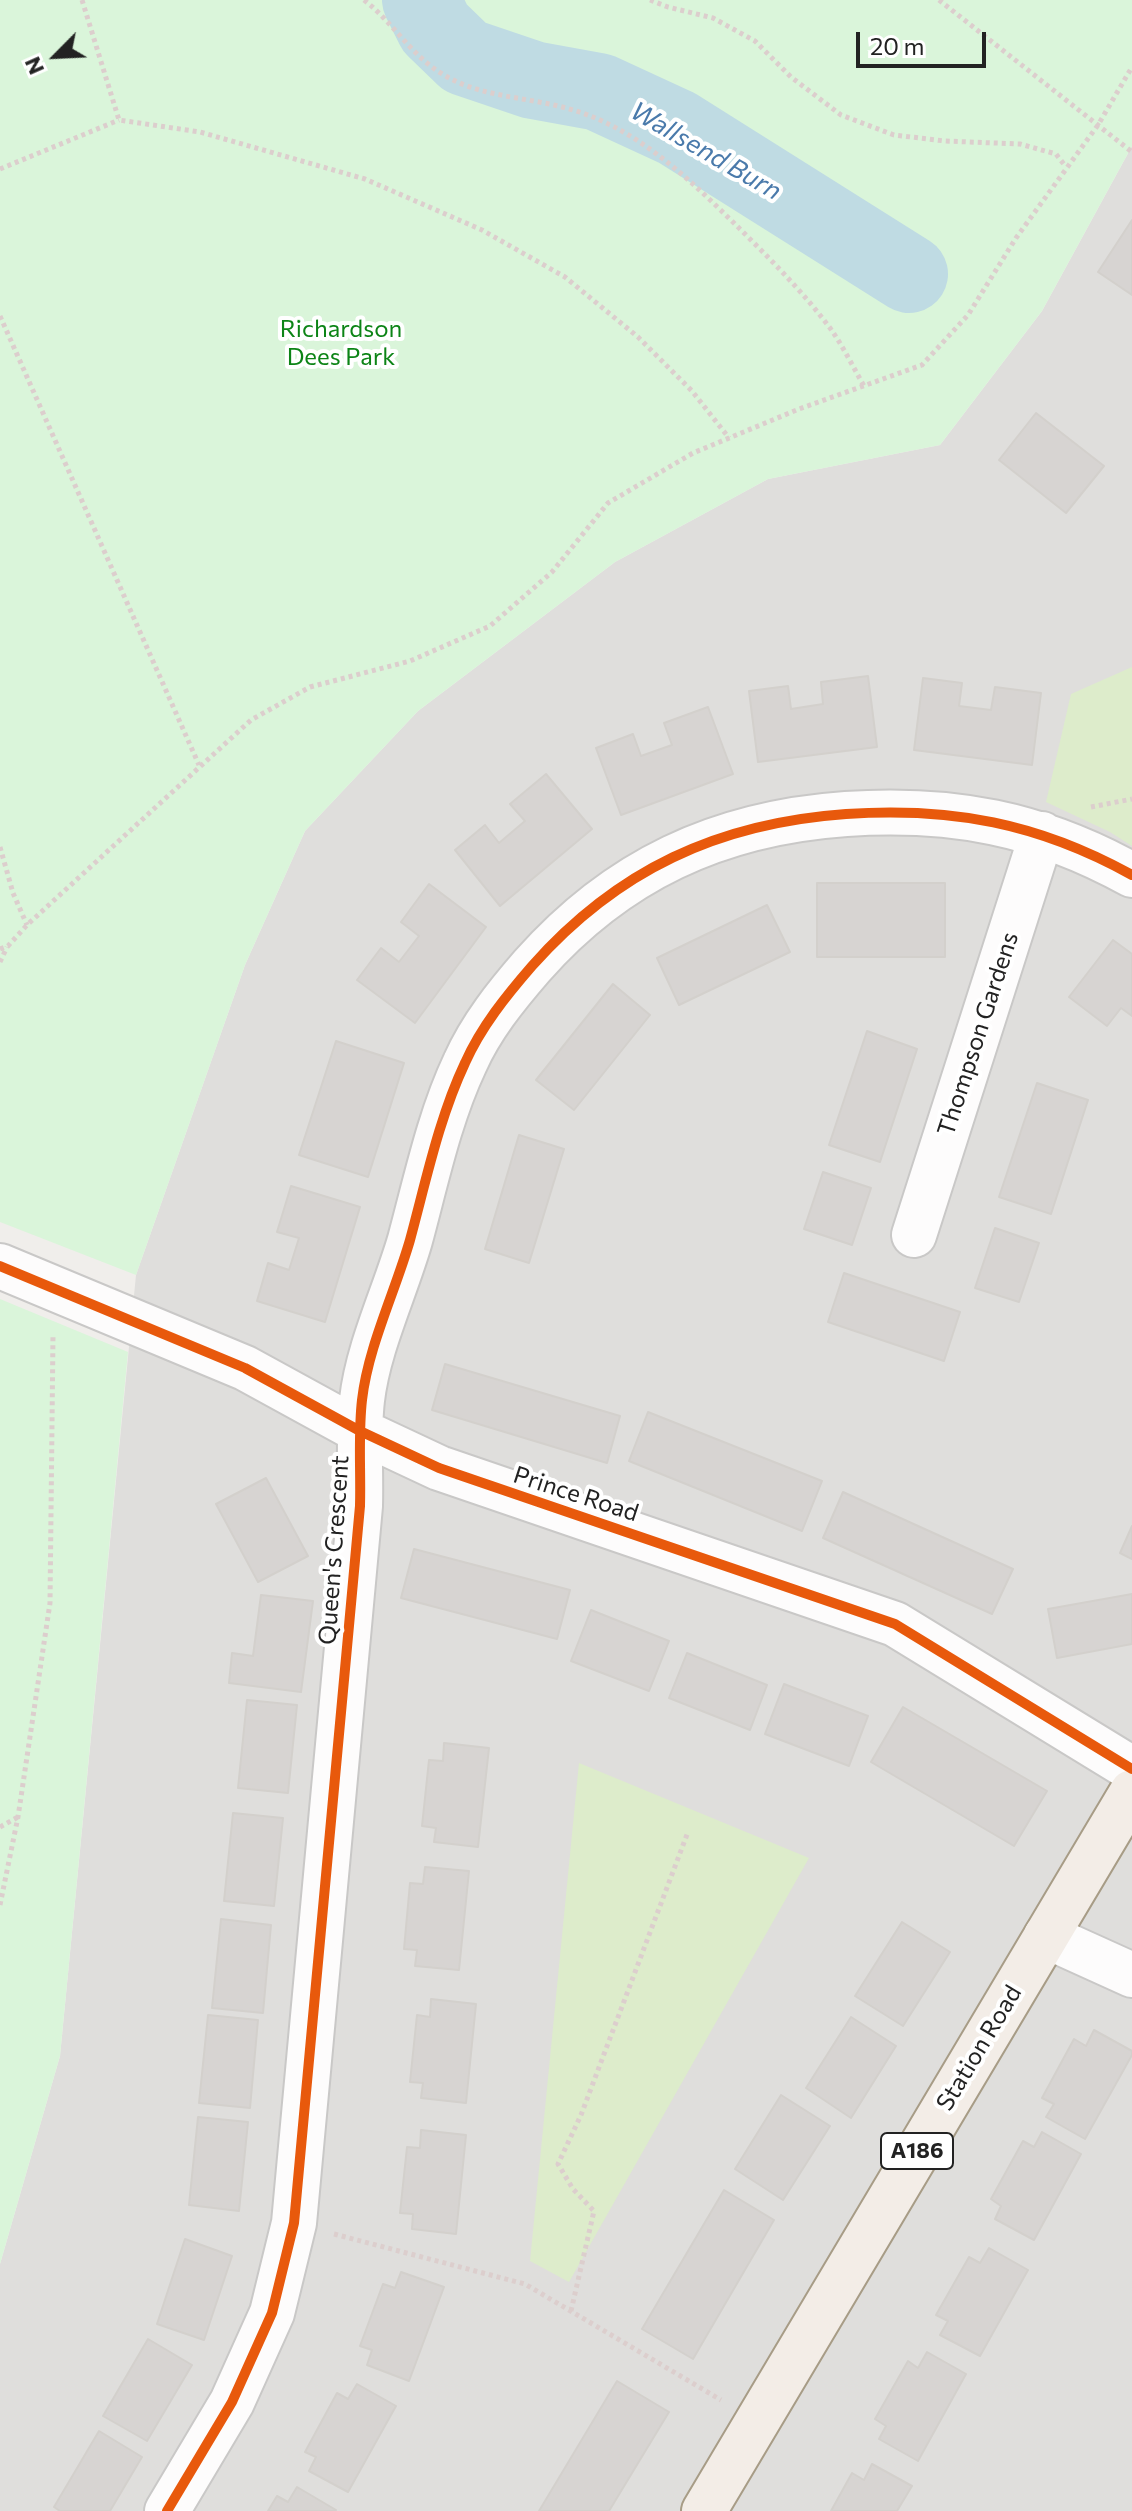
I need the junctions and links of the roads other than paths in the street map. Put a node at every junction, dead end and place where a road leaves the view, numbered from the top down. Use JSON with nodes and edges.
{"nodes":[{"id":1,"x":1042,"y":834,"type":"junction"},
{"id":2,"x":1132,"y":875,"type":"edge"},
{"id":3,"x":914,"y":1235,"type":"dead end"},
{"id":4,"x":0,"y":1266,"type":"edge"},
{"id":5,"x":360,"y":1431,"type":"junction"},
{"id":6,"x":1132,"y":1769,"type":"edge"},
{"id":7,"x":1132,"y":1792,"type":"edge"},
{"id":8,"x":1046,"y":1936,"type":"junction"},
{"id":9,"x":1132,"y":1975,"type":"edge"},
{"id":10,"x":167,"y":2511,"type":"edge"},
{"id":11,"x":704,"y":2511,"type":"edge"}],
"edges":[{"from":1,"to":2,"type":"street","name":"Queen's Crescent"},
{"from":1,"to":3,"type":"street","name":"Thompson Gardens"},
{"from":1,"to":5,"type":"street","name":"Queen's Crescent"},
{"from":4,"to":5,"type":"street","name":"Prince Road"},
{"from":5,"to":6,"type":"street","name":"Prince Road"},
{"from":5,"to":10,"type":"street","name":"Queen's Crescent"},
{"from":7,"to":8,"type":"main road","name":"Station Road","number":"A186"},
{"from":8,"to":9,"type":"street"},
{"from":8,"to":11,"type":"main road","name":"Station Road","number":"A186"}]}
